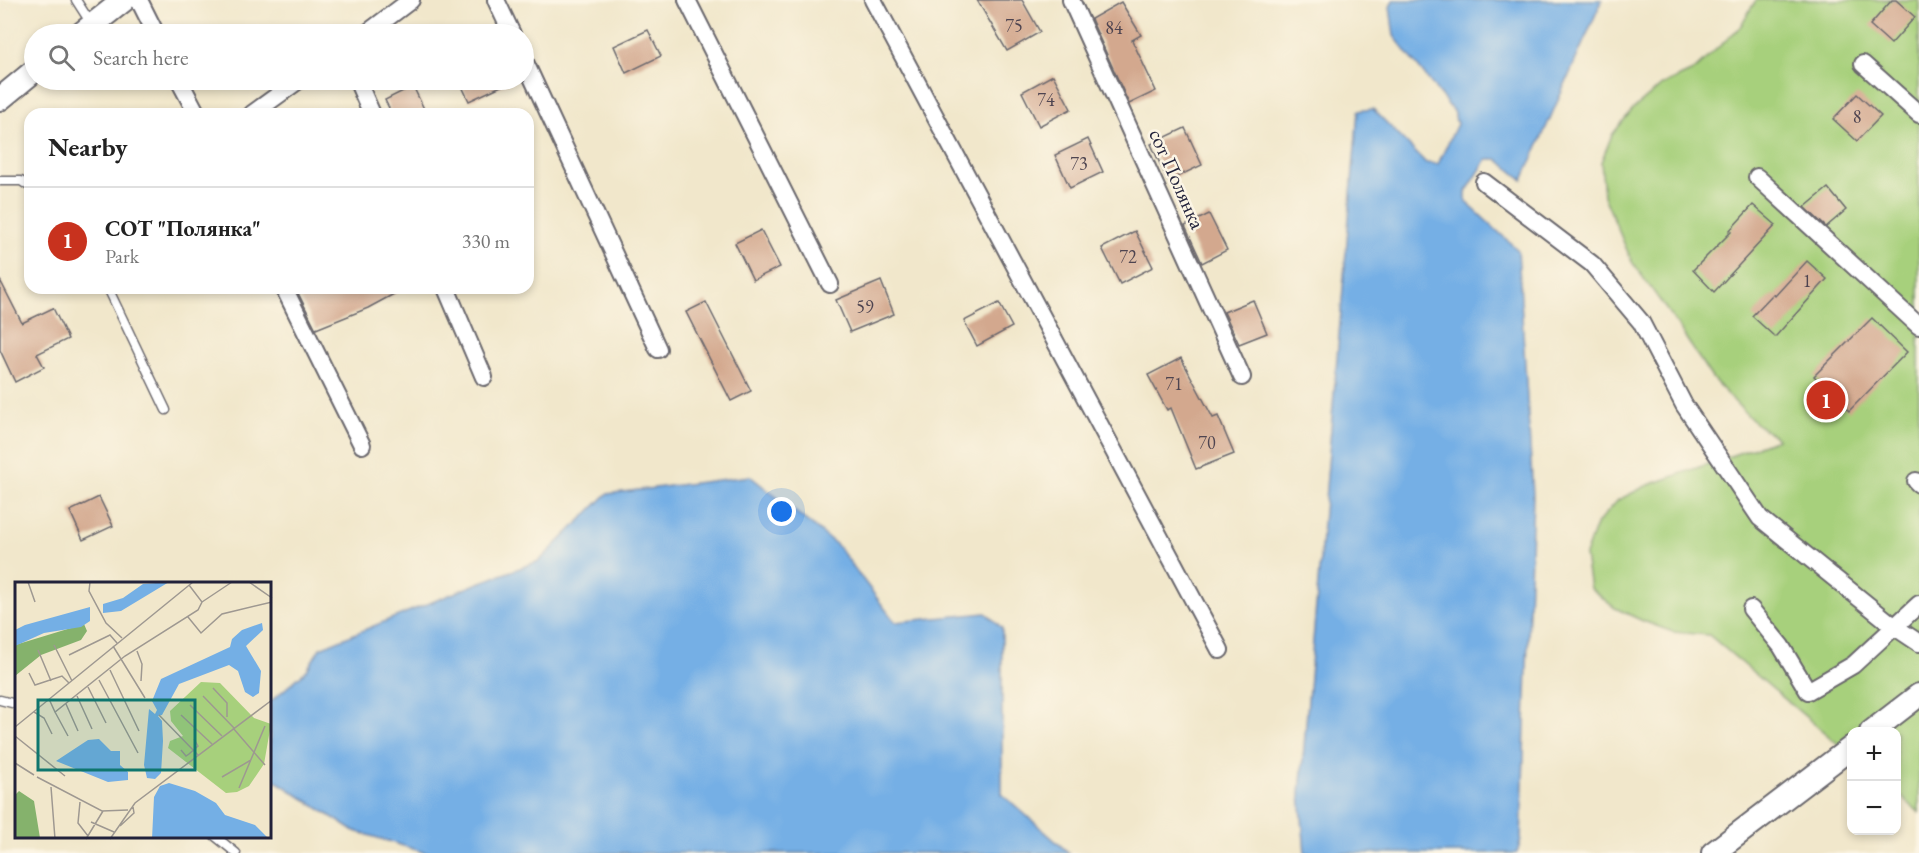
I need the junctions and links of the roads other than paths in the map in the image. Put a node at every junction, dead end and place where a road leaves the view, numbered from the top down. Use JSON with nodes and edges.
{"nodes":[{"id":1,"x":76,"y":0,"type":"edge"},
{"id":2,"x":124,"y":0,"type":"edge"},
{"id":3,"x":139,"y":0,"type":"edge"},
{"id":4,"x":411,"y":0,"type":"edge"},
{"id":5,"x":496,"y":0,"type":"edge"},
{"id":6,"x":687,"y":0,"type":"edge"},
{"id":7,"x":873,"y":0,"type":"edge"},
{"id":8,"x":1071,"y":0,"type":"edge"},
{"id":9,"x":85,"y":24,"type":"edge"},
{"id":10,"x":94,"y":24,"type":"edge"},
{"id":11,"x":151,"y":24,"type":"edge"},
{"id":12,"x":379,"y":24,"type":"edge"},
{"id":13,"x":507,"y":24,"type":"edge"},
{"id":14,"x":1863,"y":64,"type":"dead end"},
{"id":15,"x":24,"y":79,"type":"edge"},
{"id":16,"x":534,"y":82,"type":"edge"},
{"id":17,"x":184,"y":90,"type":"edge"},
{"id":18,"x":285,"y":90,"type":"edge"},
{"id":19,"x":361,"y":90,"type":"edge"},
{"id":20,"x":0,"y":99,"type":"edge"},
{"id":21,"x":194,"y":108,"type":"edge"},
{"id":22,"x":260,"y":108,"type":"edge"},
{"id":23,"x":369,"y":108,"type":"edge"},
{"id":24,"x":1919,"y":114,"type":"edge"},
{"id":25,"x":1756,"y":177,"type":"dead end"},
{"id":26,"x":0,"y":181,"type":"edge"},
{"id":27,"x":1484,"y":182,"type":"dead end"},
{"id":28,"x":24,"y":183,"type":"edge"},
{"id":29,"x":830,"y":284,"type":"dead end"},
{"id":30,"x":111,"y":294,"type":"edge"},
{"id":31,"x":287,"y":294,"type":"edge"},
{"id":32,"x":449,"y":294,"type":"edge"},
{"id":33,"x":1919,"y":326,"type":"edge"},
{"id":34,"x":658,"y":349,"type":"dead end"},
{"id":35,"x":484,"y":377,"type":"dead end"},
{"id":36,"x":1242,"y":377,"type":"dead end"},
{"id":37,"x":166,"y":410,"type":"dead end"},
{"id":38,"x":362,"y":445,"type":"dead end"},
{"id":39,"x":1919,"y":604,"type":"edge"},
{"id":40,"x":1751,"y":609,"type":"dead end"},
{"id":41,"x":1895,"y":627,"type":"junction"},
{"id":42,"x":1919,"y":643,"type":"edge"},
{"id":43,"x":1220,"y":650,"type":"dead end"},
{"id":44,"x":1919,"y":695,"type":"edge"},
{"id":45,"x":0,"y":700,"type":"edge"},
{"id":46,"x":15,"y":705,"type":"edge"},
{"id":47,"x":1877,"y":727,"type":"edge"},
{"id":48,"x":1847,"y":750,"type":"edge"},
{"id":49,"x":216,"y":838,"type":"edge"},
{"id":50,"x":236,"y":853,"type":"edge"},
{"id":51,"x":1713,"y":853,"type":"edge"}],
"edges":[{"from":1,"to":9,"type":"lane"},
{"from":2,"to":10,"type":"main road"},
{"from":3,"to":11,"type":"street"},
{"from":4,"to":12,"type":"street"},
{"from":5,"to":13,"type":"street"},
{"from":6,"to":29,"type":"street"},
{"from":7,"to":43,"type":"street"},
{"from":8,"to":36,"type":"street","name":"сот Полянка"},
{"from":14,"to":24,"type":"street"},
{"from":15,"to":20,"type":"main road"},
{"from":16,"to":34,"type":"street"},
{"from":17,"to":21,"type":"street"},
{"from":18,"to":22,"type":"street"},
{"from":19,"to":23,"type":"street"},
{"from":25,"to":33,"type":"street"},
{"from":26,"to":28,"type":"lane"},
{"from":27,"to":41,"type":"street"},
{"from":30,"to":37,"type":"lane"},
{"from":31,"to":38,"type":"street"},
{"from":32,"to":35,"type":"street"},
{"from":39,"to":41,"type":"street"},
{"from":40,"to":41,"type":"street"},
{"from":41,"to":42,"type":"street"},
{"from":44,"to":47,"type":"main road"},
{"from":45,"to":46,"type":"lane"},
{"from":48,"to":51,"type":"main road"},
{"from":49,"to":50,"type":"lane"}]}
